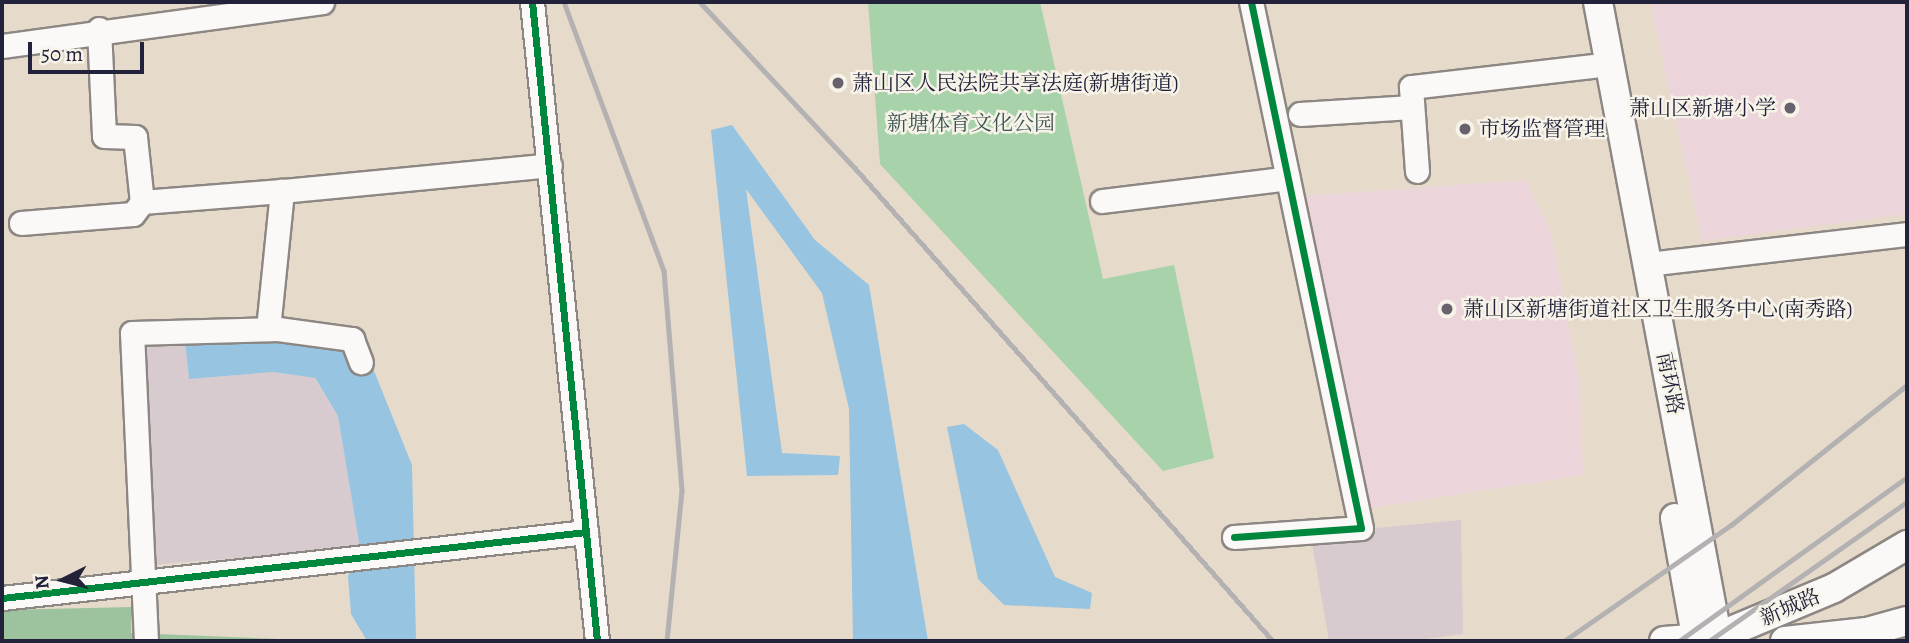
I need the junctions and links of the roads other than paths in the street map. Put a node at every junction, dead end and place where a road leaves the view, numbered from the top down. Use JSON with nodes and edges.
{"nodes":[{"id":1,"x":322,"y":2,"type":"edge"},
{"id":2,"x":532,"y":2,"type":"edge"},
{"id":3,"x":1251,"y":2,"type":"edge"},
{"id":4,"x":1582,"y":2,"type":"edge"},
{"id":5,"x":1598,"y":2,"type":"edge"},
{"id":6,"x":99,"y":29,"type":"junction"},
{"id":7,"x":2,"y":46,"type":"edge"},
{"id":8,"x":1593,"y":66,"type":"junction"},
{"id":9,"x":1412,"y":107,"type":"junction"},
{"id":10,"x":1300,"y":114,"type":"dead end"},
{"id":11,"x":550,"y":165,"type":"junction"},
{"id":12,"x":1418,"y":172,"type":"dead end"},
{"id":13,"x":1288,"y":178,"type":"junction"},
{"id":14,"x":282,"y":191,"type":"junction"},
{"id":15,"x":1102,"y":201,"type":"dead end"},
{"id":16,"x":142,"y":202,"type":"junction"},
{"id":17,"x":21,"y":223,"type":"dead end"},
{"id":18,"x":1907,"y":234,"type":"edge"},
{"id":19,"x":1647,"y":264,"type":"junction"},
{"id":20,"x":268,"y":329,"type":"junction"},
{"id":21,"x":361,"y":362,"type":"dead end"},
{"id":22,"x":586,"y":532,"type":"junction"},
{"id":23,"x":1234,"y":537,"type":"dead end"},
{"id":24,"x":1907,"y":545,"type":"edge"},
{"id":25,"x":142,"y":582,"type":"junction"},
{"id":26,"x":2,"y":598,"type":"edge"},
{"id":27,"x":1907,"y":621,"type":"edge"},
{"id":28,"x":1707,"y":639,"type":"edge"},
{"id":29,"x":146,"y":641,"type":"edge"},
{"id":30,"x":597,"y":641,"type":"edge"},
{"id":31,"x":1664,"y":641,"type":"edge"},
{"id":32,"x":1785,"y":641,"type":"edge"}],
"edges":[{"from":1,"to":6,"type":"street"},
{"from":2,"to":11,"type":"street"},
{"from":3,"to":13,"type":"street"},
{"from":4,"to":8,"type":"main road","name":"南环路"},
{"from":5,"to":19,"type":"main road","name":"南环路"},
{"from":6,"to":7,"type":"street"},
{"from":6,"to":16,"type":"street"},
{"from":8,"to":9,"type":"street"},
{"from":8,"to":28,"type":"main road","name":"南环路"},
{"from":9,"to":10,"type":"street"},
{"from":9,"to":12,"type":"street"},
{"from":11,"to":14,"type":"street"},
{"from":11,"to":22,"type":"street"},
{"from":13,"to":15,"type":"street"},
{"from":13,"to":23,"type":"street"},
{"from":14,"to":16,"type":"street"},
{"from":14,"to":20,"type":"street"},
{"from":16,"to":17,"type":"street"},
{"from":18,"to":19,"type":"street"},
{"from":19,"to":28,"type":"main road","name":"南环路"},
{"from":20,"to":21,"type":"street"},
{"from":20,"to":25,"type":"street"},
{"from":22,"to":25,"type":"street"},
{"from":22,"to":30,"type":"street"},
{"from":24,"to":28,"type":"main road","name":"新城路"},
{"from":25,"to":26,"type":"street"},
{"from":25,"to":29,"type":"street"},
{"from":27,"to":32,"type":"main road","name":"新城路"},
{"from":28,"to":31,"type":"main road","name":"新城路"}]}
